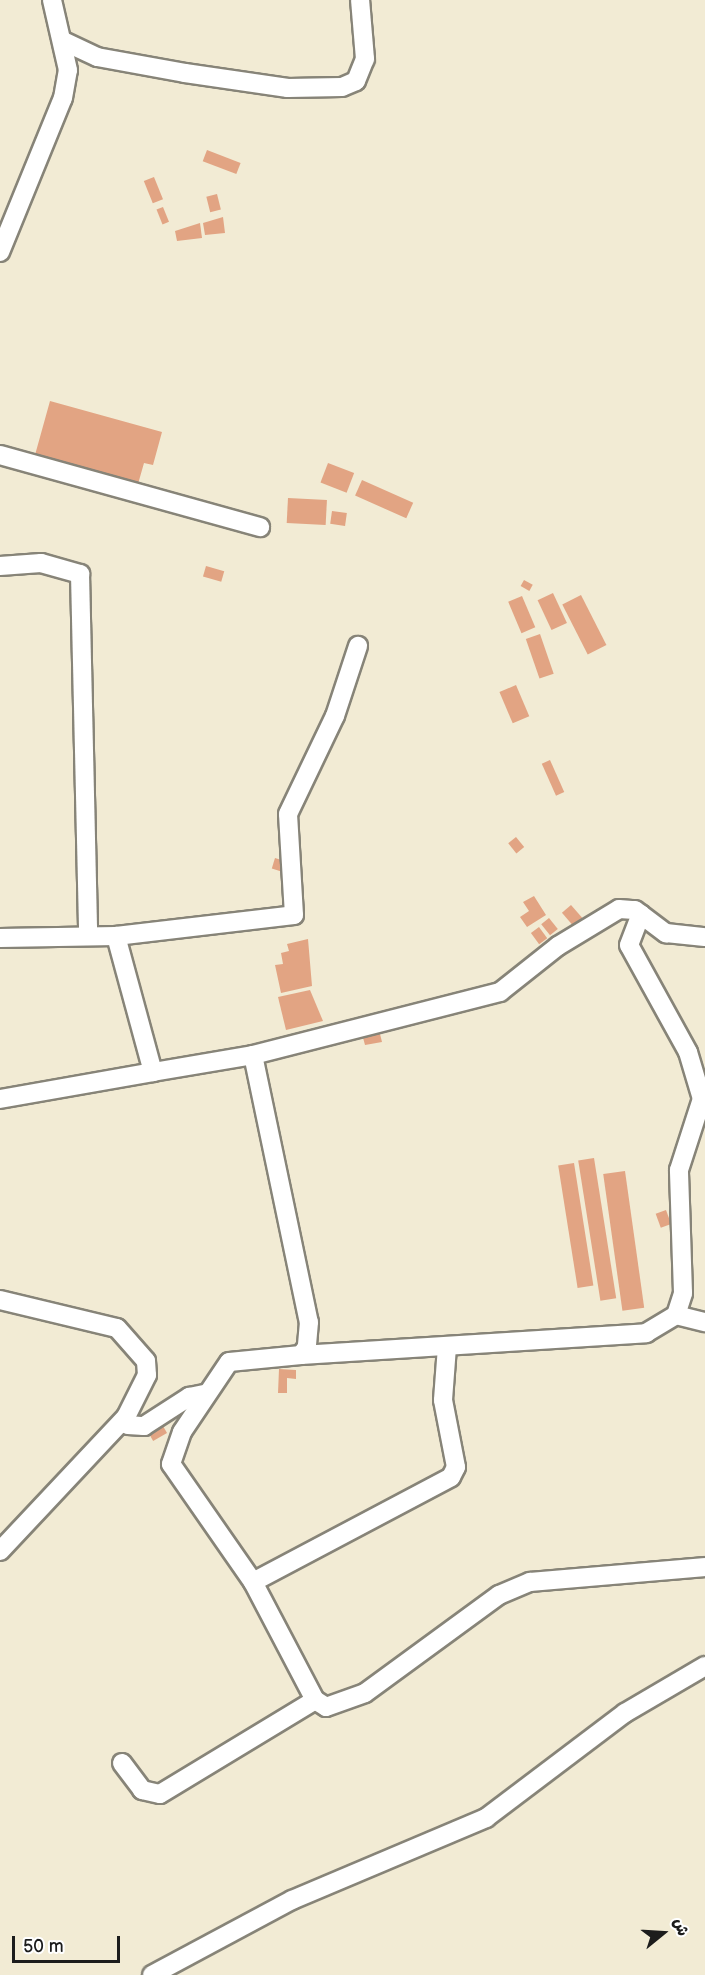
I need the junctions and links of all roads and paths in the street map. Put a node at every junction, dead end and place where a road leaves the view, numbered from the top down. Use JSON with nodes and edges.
{"nodes":[{"id":1,"x":52,"y":0,"type":"edge"},
{"id":2,"x":360,"y":0,"type":"edge"},
{"id":3,"x":63,"y":41,"type":"junction"},
{"id":4,"x":0,"y":252,"type":"edge"},
{"id":5,"x":0,"y":456,"type":"edge"},
{"id":6,"x":260,"y":527,"type":"dead end"},
{"id":7,"x":0,"y":566,"type":"edge"},
{"id":8,"x":358,"y":646,"type":"dead end"},
{"id":9,"x":641,"y":914,"type":"junction"},
{"id":10,"x":88,"y":936,"type":"junction"},
{"id":11,"x":116,"y":936,"type":"junction"},
{"id":12,"x":705,"y":937,"type":"edge"},
{"id":13,"x":0,"y":938,"type":"edge"},
{"id":14,"x":253,"y":1055,"type":"junction"},
{"id":15,"x":153,"y":1072,"type":"junction"},
{"id":16,"x":0,"y":1099,"type":"edge"},
{"id":17,"x":0,"y":1300,"type":"edge"},
{"id":18,"x":676,"y":1315,"type":"junction"},
{"id":19,"x":705,"y":1322,"type":"edge"},
{"id":20,"x":447,"y":1347,"type":"junction"},
{"id":21,"x":301,"y":1355,"type":"junction"},
{"id":22,"x":204,"y":1394,"type":"junction"},
{"id":23,"x":126,"y":1417,"type":"junction"},
{"id":24,"x":0,"y":1551,"type":"edge"},
{"id":25,"x":705,"y":1567,"type":"edge"},
{"id":26,"x":253,"y":1582,"type":"junction"},
{"id":27,"x":705,"y":1666,"type":"edge"},
{"id":28,"x":315,"y":1701,"type":"junction"},
{"id":29,"x":122,"y":1763,"type":"dead end"},
{"id":30,"x":152,"y":1975,"type":"edge"}],
"edges":[{"from":1,"to":3,"type":"street"},
{"from":2,"to":3,"type":"street"},
{"from":3,"to":4,"type":"street"},
{"from":5,"to":6,"type":"street"},
{"from":7,"to":10,"type":"street"},
{"from":8,"to":11,"type":"street"},
{"from":9,"to":12,"type":"street"},
{"from":9,"to":14,"type":"street"},
{"from":9,"to":18,"type":"street"},
{"from":10,"to":11,"type":"street"},
{"from":10,"to":13,"type":"street"},
{"from":11,"to":15,"type":"street"},
{"from":14,"to":15,"type":"street"},
{"from":14,"to":21,"type":"street"},
{"from":15,"to":16,"type":"street"},
{"from":17,"to":23,"type":"street"},
{"from":18,"to":19,"type":"street"},
{"from":18,"to":20,"type":"street"},
{"from":20,"to":21,"type":"street"},
{"from":20,"to":26,"type":"street"},
{"from":21,"to":22,"type":"street"},
{"from":22,"to":23,"type":"street"},
{"from":22,"to":26,"type":"street"},
{"from":23,"to":24,"type":"street"},
{"from":25,"to":28,"type":"street"},
{"from":26,"to":28,"type":"street"},
{"from":27,"to":30,"type":"street"},
{"from":28,"to":29,"type":"street"}]}
